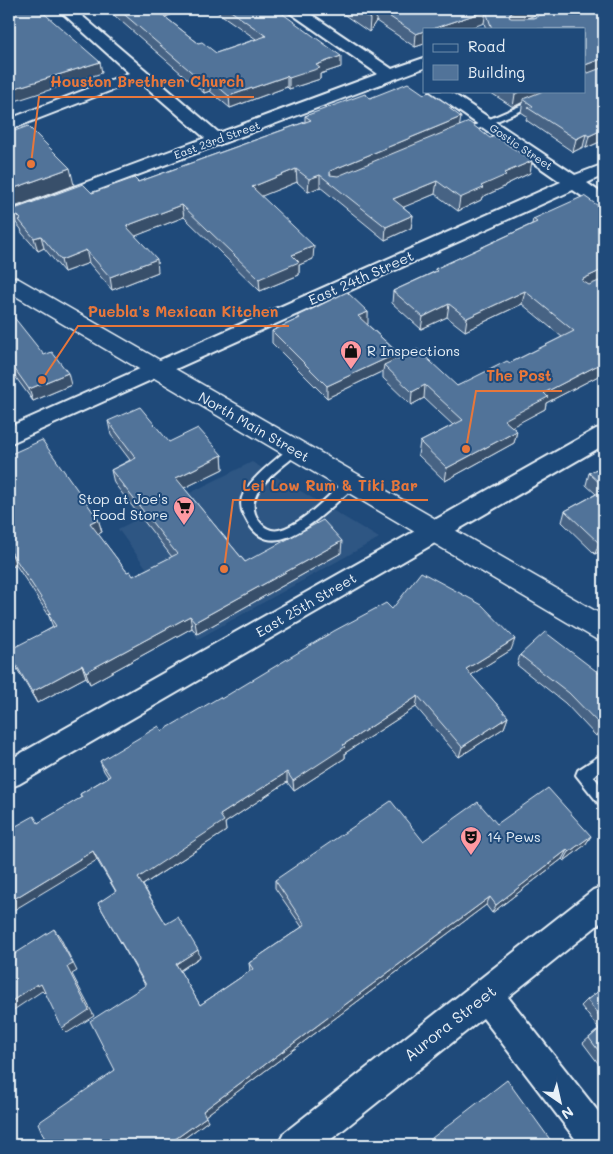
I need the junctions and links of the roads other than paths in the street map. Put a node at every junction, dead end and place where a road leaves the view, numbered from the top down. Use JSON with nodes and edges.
{"nodes":[{"id":1,"x":64,"y":9,"type":"edge"},
{"id":2,"x":294,"y":9,"type":"edge"},
{"id":3,"x":423,"y":63,"type":"edge"},
{"id":4,"x":399,"y":73,"type":"junction"},
{"id":5,"x":140,"y":74,"type":"junction"},
{"id":6,"x":423,"y":82,"type":"edge"},
{"id":7,"x":439,"y":92,"type":"edge"},
{"id":8,"x":561,"y":92,"type":"edge"},
{"id":9,"x":485,"y":123,"type":"junction"},
{"id":10,"x":9,"y":125,"type":"edge"},
{"id":11,"x":449,"y":137,"type":"edge"},
{"id":12,"x":217,"y":140,"type":"junction"},
{"id":13,"x":604,"y":169,"type":"edge"},
{"id":14,"x":574,"y":182,"type":"junction"},
{"id":15,"x":604,"y":203,"type":"edge"},
{"id":16,"x":9,"y":216,"type":"edge"},
{"id":17,"x":9,"y":283,"type":"edge"},
{"id":18,"x":156,"y":370,"type":"junction"},
{"id":19,"x":604,"y":435,"type":"edge"},
{"id":20,"x":9,"y":436,"type":"edge"},
{"id":21,"x":294,"y":450,"type":"junction"},
{"id":22,"x":350,"y":483,"type":"junction"},
{"id":23,"x":434,"y":532,"type":"junction"},
{"id":24,"x":604,"y":630,"type":"edge"},
{"id":25,"x":604,"y":759,"type":"edge"},
{"id":26,"x":9,"y":775,"type":"edge"},
{"id":27,"x":604,"y":799,"type":"edge"},
{"id":28,"x":604,"y":901,"type":"edge"},
{"id":29,"x":486,"y":995,"type":"junction"},
{"id":30,"x":296,"y":1145,"type":"edge"},
{"id":31,"x":602,"y":1145,"type":"edge"}],
"edges":[{"from":1,"to":5,"type":"street"},
{"from":2,"to":4,"type":"street"},
{"from":3,"to":4,"type":"street","name":"East 23rd Street"},
{"from":4,"to":6,"type":"street"},
{"from":4,"to":12,"type":"street","name":"East 23rd Street"},
{"from":5,"to":10,"type":"street"},
{"from":5,"to":12,"type":"street"},
{"from":7,"to":9,"type":"street","name":"Gostic Street"},
{"from":8,"to":9,"type":"lane"},
{"from":9,"to":11,"type":"lane"},
{"from":9,"to":14,"type":"street","name":"Gostic Street"},
{"from":12,"to":16,"type":"street","name":"East 23rd Street"},
{"from":13,"to":14,"type":"street","name":"East 24th Street"},
{"from":14,"to":15,"type":"street","name":"Gostic Street"},
{"from":14,"to":18,"type":"street","name":"East 24th Street"},
{"from":17,"to":18,"type":"main road","name":"North Main Street"},
{"from":18,"to":20,"type":"street","name":"East 24th Street"},
{"from":18,"to":21,"type":"main road","name":"North Main Street"},
{"from":19,"to":23,"type":"street","name":"East 25th Street"},
{"from":21,"to":22,"type":"main road","name":"North Main Street"},
{"from":21,"to":22,"type":"lane"},
{"from":22,"to":23,"type":"main road","name":"North Main Street"},
{"from":23,"to":24,"type":"main road","name":"North Main Street"},
{"from":23,"to":26,"type":"street","name":"East 25th Street"},
{"from":25,"to":27,"type":"lane"},
{"from":28,"to":29,"type":"street","name":"Aurora Street"},
{"from":29,"to":30,"type":"street","name":"Aurora Street"},
{"from":29,"to":31,"type":"street"}]}
